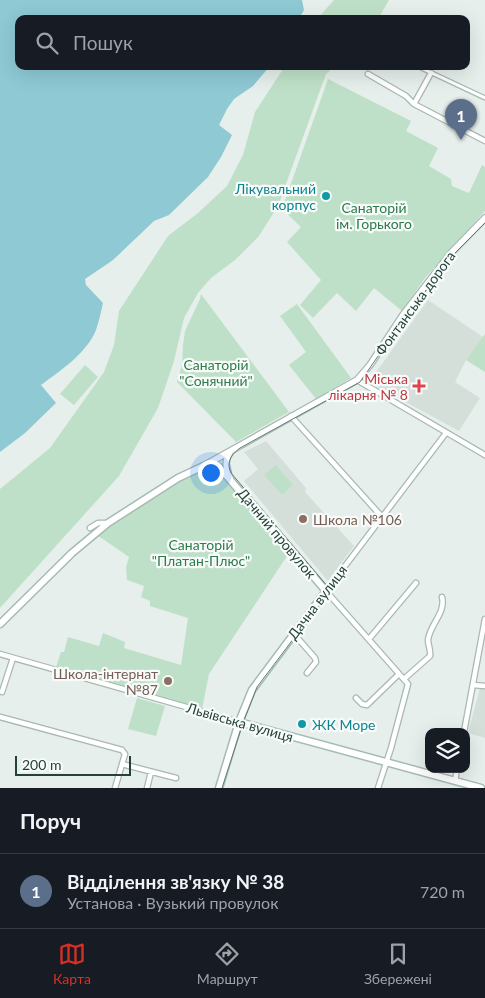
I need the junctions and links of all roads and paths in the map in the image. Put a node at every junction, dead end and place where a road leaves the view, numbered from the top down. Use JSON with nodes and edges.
{"nodes":[{"id":1,"x":425,"y":70,"type":"edge"},
{"id":2,"x":431,"y":73,"type":"junction"},
{"id":3,"x":368,"y":74,"type":"dead end"},
{"id":4,"x":485,"y":98,"type":"edge"},
{"id":5,"x":414,"y":104,"type":"junction"},
{"id":6,"x":485,"y":142,"type":"edge"},
{"id":7,"x":485,"y":218,"type":"edge"},
{"id":8,"x":357,"y":380,"type":"junction"},
{"id":9,"x":291,"y":416,"type":"junction"},
{"id":10,"x":446,"y":433,"type":"junction"},
{"id":11,"x":234,"y":448,"type":"junction"},
{"id":12,"x":485,"y":455,"type":"edge"},
{"id":13,"x":207,"y":464,"type":"junction"},
{"id":14,"x":231,"y":479,"type":"junction"},
{"id":15,"x":383,"y":518,"type":"junction"},
{"id":16,"x":108,"y":523,"type":"junction"},
{"id":17,"x":90,"y":528,"type":"dead end"},
{"id":18,"x":416,"y":583,"type":"dead end"},
{"id":19,"x":326,"y":591,"type":"junction"},
{"id":20,"x":442,"y":597,"type":"dead end"},
{"id":21,"x":485,"y":619,"type":"edge"},
{"id":22,"x":0,"y":624,"type":"edge"},
{"id":23,"x":294,"y":634,"type":"junction"},
{"id":24,"x":369,"y":639,"type":"junction"},
{"id":25,"x":0,"y":654,"type":"edge"},
{"id":26,"x":13,"y":658,"type":"junction"},
{"id":27,"x":307,"y":673,"type":"dead end"},
{"id":28,"x":399,"y":674,"type":"junction"},
{"id":29,"x":404,"y":679,"type":"junction"},
{"id":30,"x":472,"y":685,"type":"junction"},
{"id":31,"x":485,"y":686,"type":"edge"},
{"id":32,"x":2,"y":692,"type":"dead end"},
{"id":33,"x":356,"y":698,"type":"dead end"},
{"id":34,"x":0,"y":717,"type":"edge"},
{"id":35,"x":239,"y":722,"type":"junction"},
{"id":36,"x":465,"y":728,"type":"edge"},
{"id":37,"x":386,"y":763,"type":"junction"},
{"id":38,"x":122,"y":764,"type":"junction"},
{"id":39,"x":151,"y":772,"type":"junction"},
{"id":40,"x":456,"y":773,"type":"edge"},
{"id":41,"x":176,"y":778,"type":"dead end"},
{"id":42,"x":455,"y":781,"type":"junction"},
{"id":43,"x":115,"y":788,"type":"edge"},
{"id":44,"x":146,"y":788,"type":"edge"},
{"id":45,"x":219,"y":788,"type":"edge"},
{"id":46,"x":378,"y":788,"type":"edge"},
{"id":47,"x":481,"y":788,"type":"edge"}],
"edges":[{"from":1,"to":2,"type":"street"},
{"from":2,"to":4,"type":"street"},
{"from":2,"to":5,"type":"street"},
{"from":3,"to":5,"type":"street"},
{"from":5,"to":6,"type":"street"},
{"from":7,"to":8,"type":"street","name":"Фонтанська дорога"},
{"from":8,"to":9,"type":"street","name":"Фонтанська дорога"},
{"from":8,"to":10,"type":"street"},
{"from":9,"to":11,"type":"street","name":"Фонтанська дорога"},
{"from":9,"to":15,"type":"street"},
{"from":10,"to":12,"type":"street"},
{"from":10,"to":15,"type":"street","name":"Дачна вулиця"},
{"from":11,"to":13,"type":"street","name":"Фонтанська дорога"},
{"from":11,"to":14,"type":"street","name":"Дачний провулок"},
{"from":13,"to":14,"type":"main road","name":"Дачний провулок"},
{"from":13,"to":16,"type":"main road","name":"Фонтанська дорога"},
{"from":14,"to":19,"type":"main road","name":"Дачний провулок"},
{"from":15,"to":19,"type":"street","name":"Дачна вулиця"},
{"from":16,"to":17,"type":"street"},
{"from":16,"to":22,"type":"main road","name":"Фонтанська дорога"},
{"from":18,"to":24,"type":"street"},
{"from":19,"to":23,"type":"main road","name":"Дачна вулиця"},
{"from":19,"to":24,"type":"street","name":"Дачний провулок"},
{"from":20,"to":29,"type":"street"},
{"from":21,"to":30,"type":"street"},
{"from":23,"to":27,"type":"street"},
{"from":23,"to":35,"type":"main road","name":"Дачна вулиця"},
{"from":24,"to":28,"type":"street","name":"Дачний провулок"},
{"from":25,"to":26,"type":"street","name":"Львівська вулиця"},
{"from":26,"to":32,"type":"street"},
{"from":26,"to":35,"type":"street","name":"Львівська вулиця"},
{"from":28,"to":29,"type":"street","name":"Дачний провулок"},
{"from":28,"to":33,"type":"street"},
{"from":29,"to":37,"type":"street"},
{"from":30,"to":31,"type":"street"},
{"from":30,"to":36,"type":"street"},
{"from":34,"to":38,"type":"street"},
{"from":35,"to":37,"type":"main road","name":"Львівська вулиця"},
{"from":35,"to":45,"type":"main road","name":"Дачна вулиця"},
{"from":37,"to":42,"type":"main road","name":"Львівська вулиця"},
{"from":37,"to":46,"type":"street"},
{"from":38,"to":39,"type":"street"},
{"from":38,"to":43,"type":"street"},
{"from":39,"to":41,"type":"street"},
{"from":39,"to":44,"type":"street"},
{"from":40,"to":42,"type":"street"},
{"from":42,"to":47,"type":"main road","name":"Львівська вулиця"}]}
